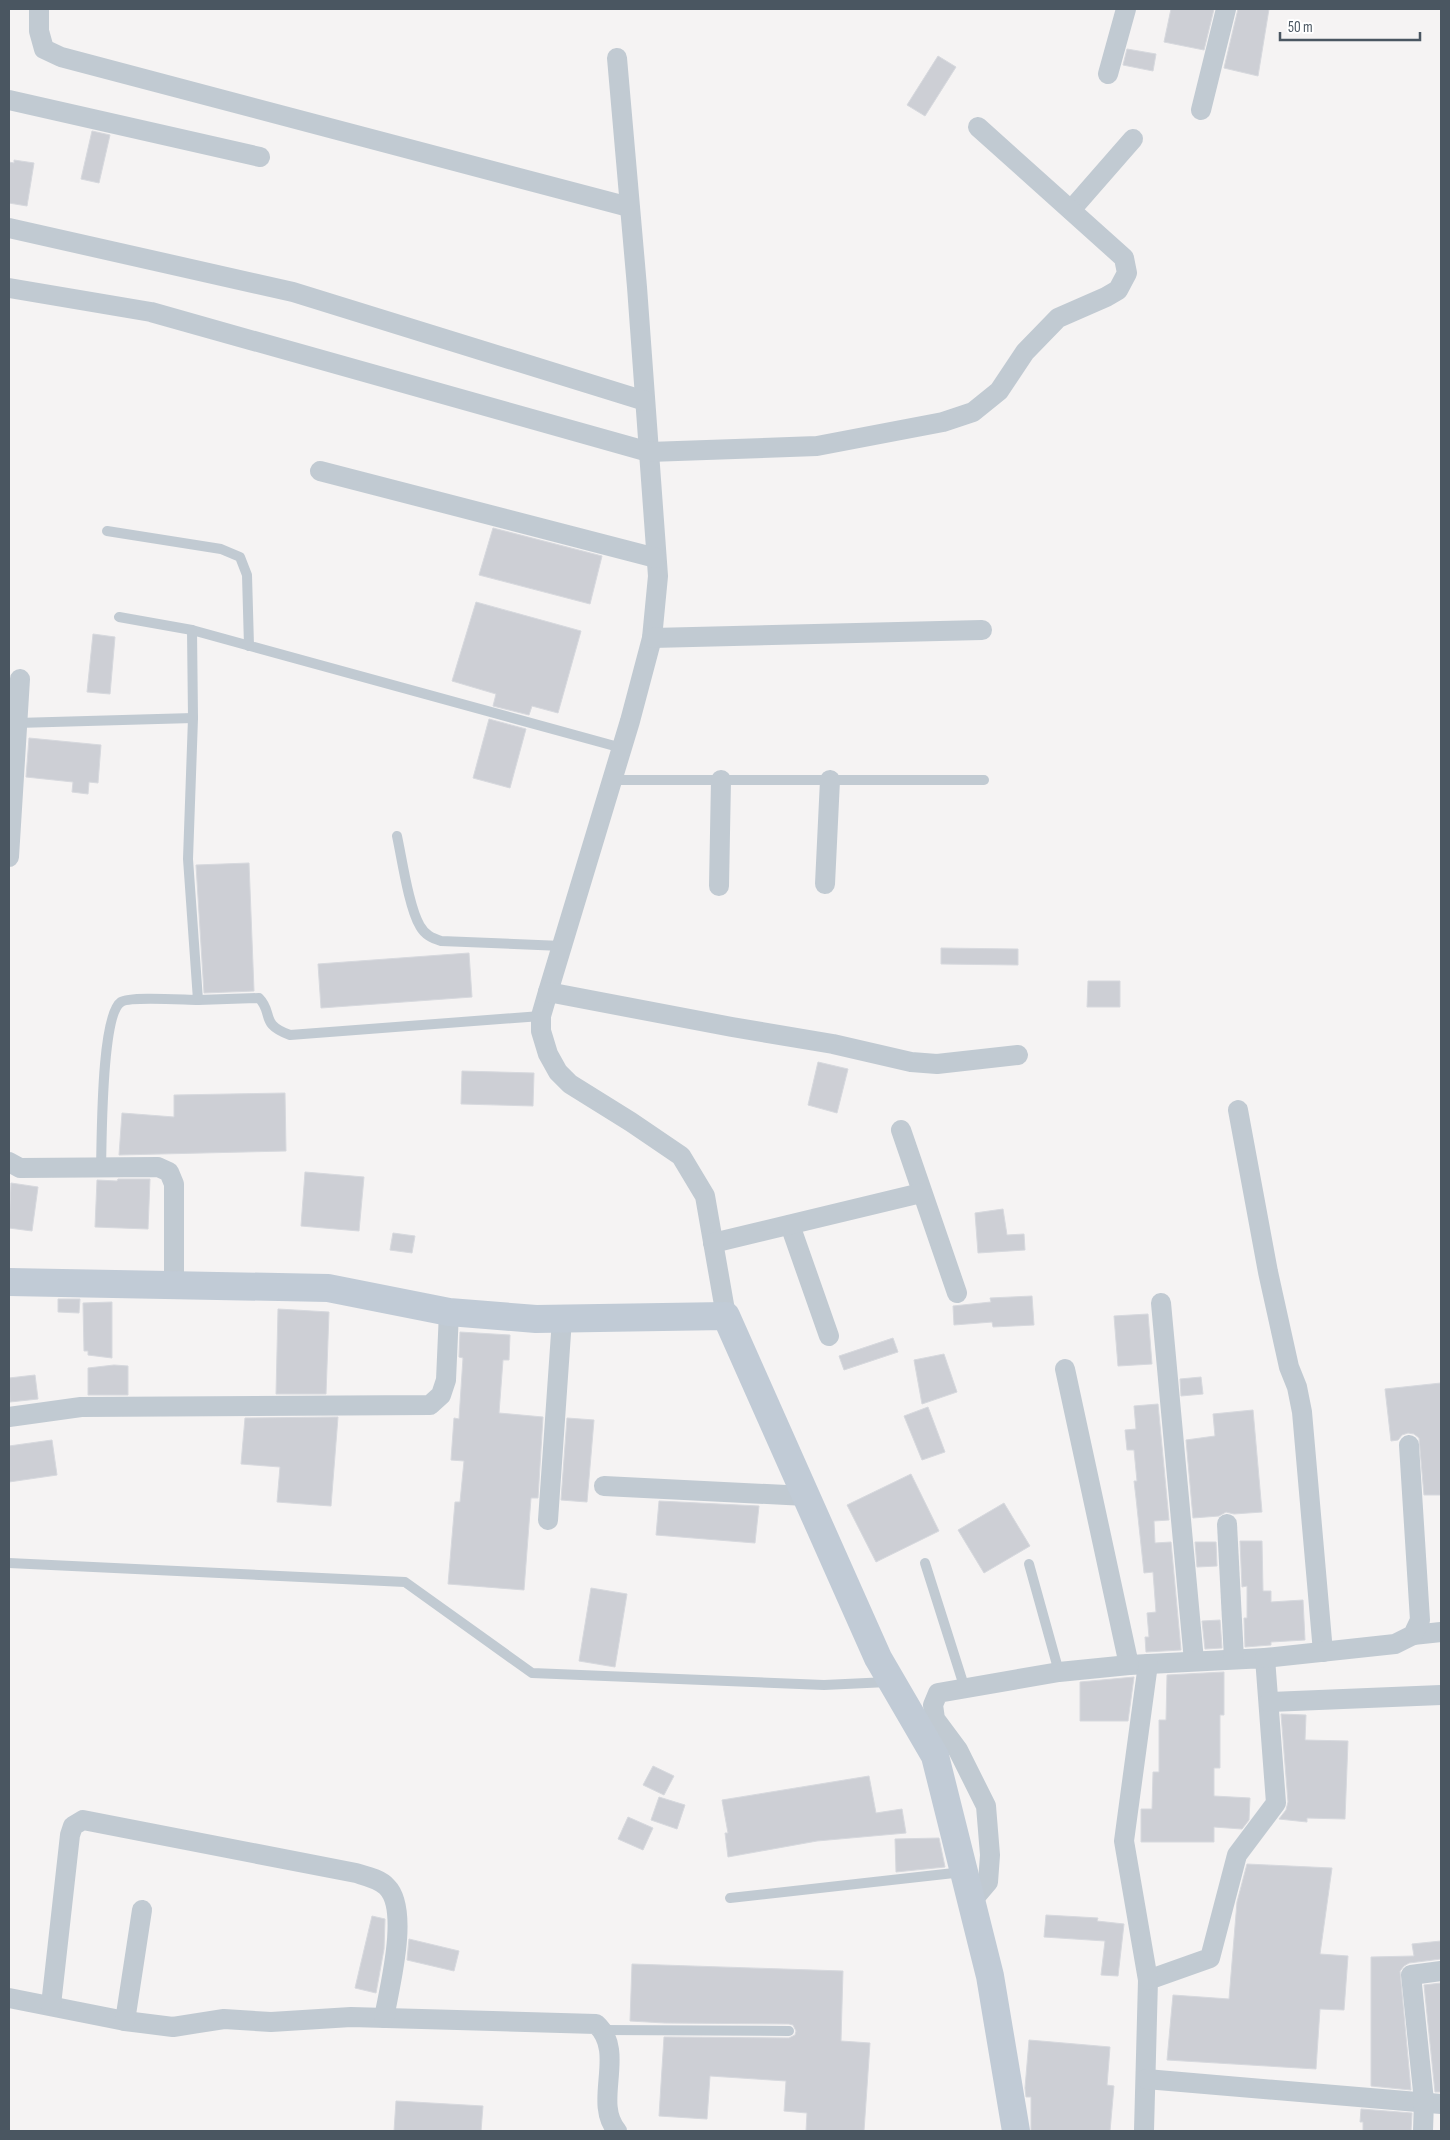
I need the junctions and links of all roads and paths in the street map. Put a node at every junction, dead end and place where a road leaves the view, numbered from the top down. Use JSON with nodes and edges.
{"nodes":[{"id":1,"x":39,"y":9,"type":"edge"},
{"id":2,"x":1126,"y":9,"type":"edge"},
{"id":3,"x":1226,"y":9,"type":"edge"},
{"id":4,"x":617,"y":58,"type":"dead end"},
{"id":5,"x":1108,"y":74,"type":"dead end"},
{"id":6,"x":9,"y":100,"type":"edge"},
{"id":7,"x":1201,"y":110,"type":"dead end"},
{"id":8,"x":978,"y":127,"type":"dead end"},
{"id":9,"x":1132,"y":139,"type":"dead end"},
{"id":10,"x":260,"y":157,"type":"dead end"},
{"id":11,"x":629,"y":208,"type":"junction"},
{"id":12,"x":1071,"y":210,"type":"junction"},
{"id":13,"x":9,"y":228,"type":"edge"},
{"id":14,"x":9,"y":288,"type":"edge"},
{"id":15,"x":646,"y":401,"type":"junction"},
{"id":16,"x":649,"y":452,"type":"junction"},
{"id":17,"x":320,"y":471,"type":"dead end"},
{"id":18,"x":108,"y":531,"type":"dead end"},
{"id":19,"x":656,"y":558,"type":"junction"},
{"id":20,"x":119,"y":617,"type":"dead end"},
{"id":21,"x":192,"y":630,"type":"junction"},
{"id":22,"x":982,"y":630,"type":"dead end"},
{"id":23,"x":652,"y":638,"type":"junction"},
{"id":24,"x":249,"y":646,"type":"junction"},
{"id":25,"x":20,"y":679,"type":"dead end"},
{"id":26,"x":193,"y":718,"type":"junction"},
{"id":27,"x":17,"y":723,"type":"junction"},
{"id":28,"x":622,"y":748,"type":"junction"},
{"id":29,"x":612,"y":780,"type":"junction"},
{"id":30,"x":721,"y":780,"type":"junction"},
{"id":31,"x":830,"y":780,"type":"junction"},
{"id":32,"x":984,"y":780,"type":"dead end"},
{"id":33,"x":397,"y":836,"type":"dead end"},
{"id":34,"x":9,"y":857,"type":"edge"},
{"id":35,"x":825,"y":884,"type":"dead end"},
{"id":36,"x":719,"y":886,"type":"dead end"},
{"id":37,"x":562,"y":946,"type":"junction"},
{"id":38,"x":548,"y":992,"type":"junction"},
{"id":39,"x":198,"y":1000,"type":"junction"},
{"id":40,"x":541,"y":1016,"type":"junction"},
{"id":41,"x":1018,"y":1055,"type":"dead end"},
{"id":42,"x":1238,"y":1110,"type":"dead end"},
{"id":43,"x":900,"y":1130,"type":"dead end"},
{"id":44,"x":9,"y":1162,"type":"edge"},
{"id":45,"x":101,"y":1167,"type":"junction"},
{"id":46,"x":921,"y":1193,"type":"junction"},
{"id":47,"x":790,"y":1225,"type":"junction"},
{"id":48,"x":712,"y":1243,"type":"junction"},
{"id":49,"x":9,"y":1282,"type":"edge"},
{"id":50,"x":174,"y":1286,"type":"junction"},
{"id":51,"x":957,"y":1293,"type":"dead end"},
{"id":52,"x":1161,"y":1302,"type":"dead end"},
{"id":53,"x":449,"y":1312,"type":"junction"},
{"id":54,"x":726,"y":1316,"type":"junction"},
{"id":55,"x":562,"y":1319,"type":"junction"},
{"id":56,"x":829,"y":1336,"type":"dead end"},
{"id":57,"x":1065,"y":1369,"type":"dead end"},
{"id":58,"x":9,"y":1417,"type":"edge"},
{"id":59,"x":1409,"y":1445,"type":"dead end"},
{"id":60,"x":604,"y":1486,"type":"dead end"},
{"id":61,"x":806,"y":1496,"type":"junction"},
{"id":62,"x":548,"y":1520,"type":"dead end"},
{"id":63,"x":1227,"y":1524,"type":"dead end"},
{"id":64,"x":9,"y":1563,"type":"edge"},
{"id":65,"x":925,"y":1563,"type":"dead end"},
{"id":66,"x":1029,"y":1564,"type":"dead end"},
{"id":67,"x":1441,"y":1632,"type":"edge"},
{"id":68,"x":1413,"y":1635,"type":"junction"},
{"id":69,"x":1323,"y":1652,"type":"junction"},
{"id":70,"x":1265,"y":1658,"type":"junction"},
{"id":71,"x":1234,"y":1659,"type":"junction"},
{"id":72,"x":1194,"y":1661,"type":"junction"},
{"id":73,"x":1138,"y":1664,"type":"junction"},
{"id":74,"x":1060,"y":1672,"type":"junction"},
{"id":75,"x":892,"y":1682,"type":"junction"},
{"id":76,"x":965,"y":1689,"type":"junction"},
{"id":77,"x":1441,"y":1695,"type":"edge"},
{"id":78,"x":1269,"y":1702,"type":"junction"},
{"id":79,"x":964,"y":1872,"type":"junction"},
{"id":80,"x":730,"y":1898,"type":"dead end"},
{"id":81,"x":971,"y":1902,"type":"junction"},
{"id":82,"x":142,"y":1910,"type":"dead end"},
{"id":83,"x":1441,"y":1971,"type":"edge"},
{"id":84,"x":1148,"y":1980,"type":"junction"},
{"id":85,"x":9,"y":1998,"type":"edge"},
{"id":86,"x":51,"y":2005,"type":"junction"},
{"id":87,"x":384,"y":2018,"type":"junction"},
{"id":88,"x":126,"y":2021,"type":"junction"},
{"id":89,"x":603,"y":2030,"type":"junction"},
{"id":90,"x":789,"y":2031,"type":"dead end"},
{"id":91,"x":1146,"y":2079,"type":"junction"},
{"id":92,"x":1432,"y":2102,"type":"edge"},
{"id":93,"x":617,"y":2131,"type":"edge"},
{"id":94,"x":1016,"y":2131,"type":"edge"},
{"id":95,"x":1144,"y":2131,"type":"edge"},
{"id":96,"x":1423,"y":2131,"type":"edge"}],
"edges":[{"from":1,"to":11,"type":"street"},
{"from":2,"to":5,"type":"street"},
{"from":3,"to":7,"type":"street"},
{"from":4,"to":11,"type":"street"},
{"from":6,"to":10,"type":"street"},
{"from":8,"to":12,"type":"street"},
{"from":9,"to":12,"type":"street"},
{"from":11,"to":15,"type":"street"},
{"from":12,"to":16,"type":"street"},
{"from":13,"to":15,"type":"street"},
{"from":14,"to":16,"type":"street"},
{"from":15,"to":16,"type":"street"},
{"from":16,"to":19,"type":"street"},
{"from":17,"to":19,"type":"street"},
{"from":18,"to":24,"type":"lane"},
{"from":19,"to":23,"type":"street"},
{"from":20,"to":21,"type":"lane"},
{"from":21,"to":24,"type":"lane"},
{"from":21,"to":26,"type":"lane"},
{"from":22,"to":23,"type":"street"},
{"from":23,"to":28,"type":"street"},
{"from":24,"to":28,"type":"lane"},
{"from":25,"to":27,"type":"street"},
{"from":26,"to":27,"type":"lane"},
{"from":26,"to":39,"type":"lane"},
{"from":27,"to":34,"type":"street"},
{"from":28,"to":29,"type":"street"},
{"from":29,"to":30,"type":"lane"},
{"from":29,"to":37,"type":"street"},
{"from":30,"to":31,"type":"lane"},
{"from":30,"to":36,"type":"street"},
{"from":31,"to":32,"type":"lane"},
{"from":31,"to":35,"type":"street"},
{"from":33,"to":37,"type":"lane"},
{"from":37,"to":38,"type":"street"},
{"from":38,"to":40,"type":"street"},
{"from":38,"to":41,"type":"street"},
{"from":39,"to":40,"type":"lane"},
{"from":39,"to":45,"type":"lane"},
{"from":40,"to":48,"type":"street"},
{"from":42,"to":69,"type":"street"},
{"from":43,"to":46,"type":"street"},
{"from":44,"to":45,"type":"street"},
{"from":45,"to":50,"type":"street"},
{"from":46,"to":47,"type":"street"},
{"from":46,"to":51,"type":"street"},
{"from":47,"to":48,"type":"street"},
{"from":47,"to":56,"type":"street"},
{"from":48,"to":54,"type":"street"},
{"from":49,"to":50,"type":"street"},
{"from":50,"to":53,"type":"street"},
{"from":52,"to":72,"type":"street"},
{"from":53,"to":55,"type":"street"},
{"from":53,"to":58,"type":"street"},
{"from":54,"to":55,"type":"street"},
{"from":54,"to":61,"type":"street"},
{"from":55,"to":62,"type":"street"},
{"from":57,"to":73,"type":"street"},
{"from":59,"to":68,"type":"street"},
{"from":60,"to":61,"type":"street"},
{"from":61,"to":75,"type":"street"},
{"from":63,"to":71,"type":"street"},
{"from":64,"to":75,"type":"lane"},
{"from":65,"to":76,"type":"lane"},
{"from":66,"to":74,"type":"lane"},
{"from":67,"to":68,"type":"street"},
{"from":68,"to":69,"type":"street"},
{"from":69,"to":70,"type":"street"},
{"from":70,"to":71,"type":"street"},
{"from":70,"to":78,"type":"street"},
{"from":71,"to":72,"type":"street"},
{"from":72,"to":73,"type":"street"},
{"from":73,"to":74,"type":"street"},
{"from":73,"to":84,"type":"street"},
{"from":74,"to":76,"type":"street"},
{"from":75,"to":79,"type":"street"},
{"from":76,"to":81,"type":"street"},
{"from":77,"to":78,"type":"street"},
{"from":78,"to":84,"type":"street"},
{"from":79,"to":80,"type":"lane"},
{"from":79,"to":81,"type":"street"},
{"from":81,"to":94,"type":"street"},
{"from":82,"to":88,"type":"street"},
{"from":83,"to":92,"type":"street"},
{"from":84,"to":91,"type":"street"},
{"from":85,"to":86,"type":"street"},
{"from":86,"to":87,"type":"street"},
{"from":86,"to":88,"type":"street"},
{"from":87,"to":88,"type":"street"},
{"from":87,"to":89,"type":"street"},
{"from":89,"to":90,"type":"lane"},
{"from":89,"to":93,"type":"street"},
{"from":91,"to":92,"type":"street"},
{"from":91,"to":95,"type":"street"},
{"from":92,"to":96,"type":"street"}]}
